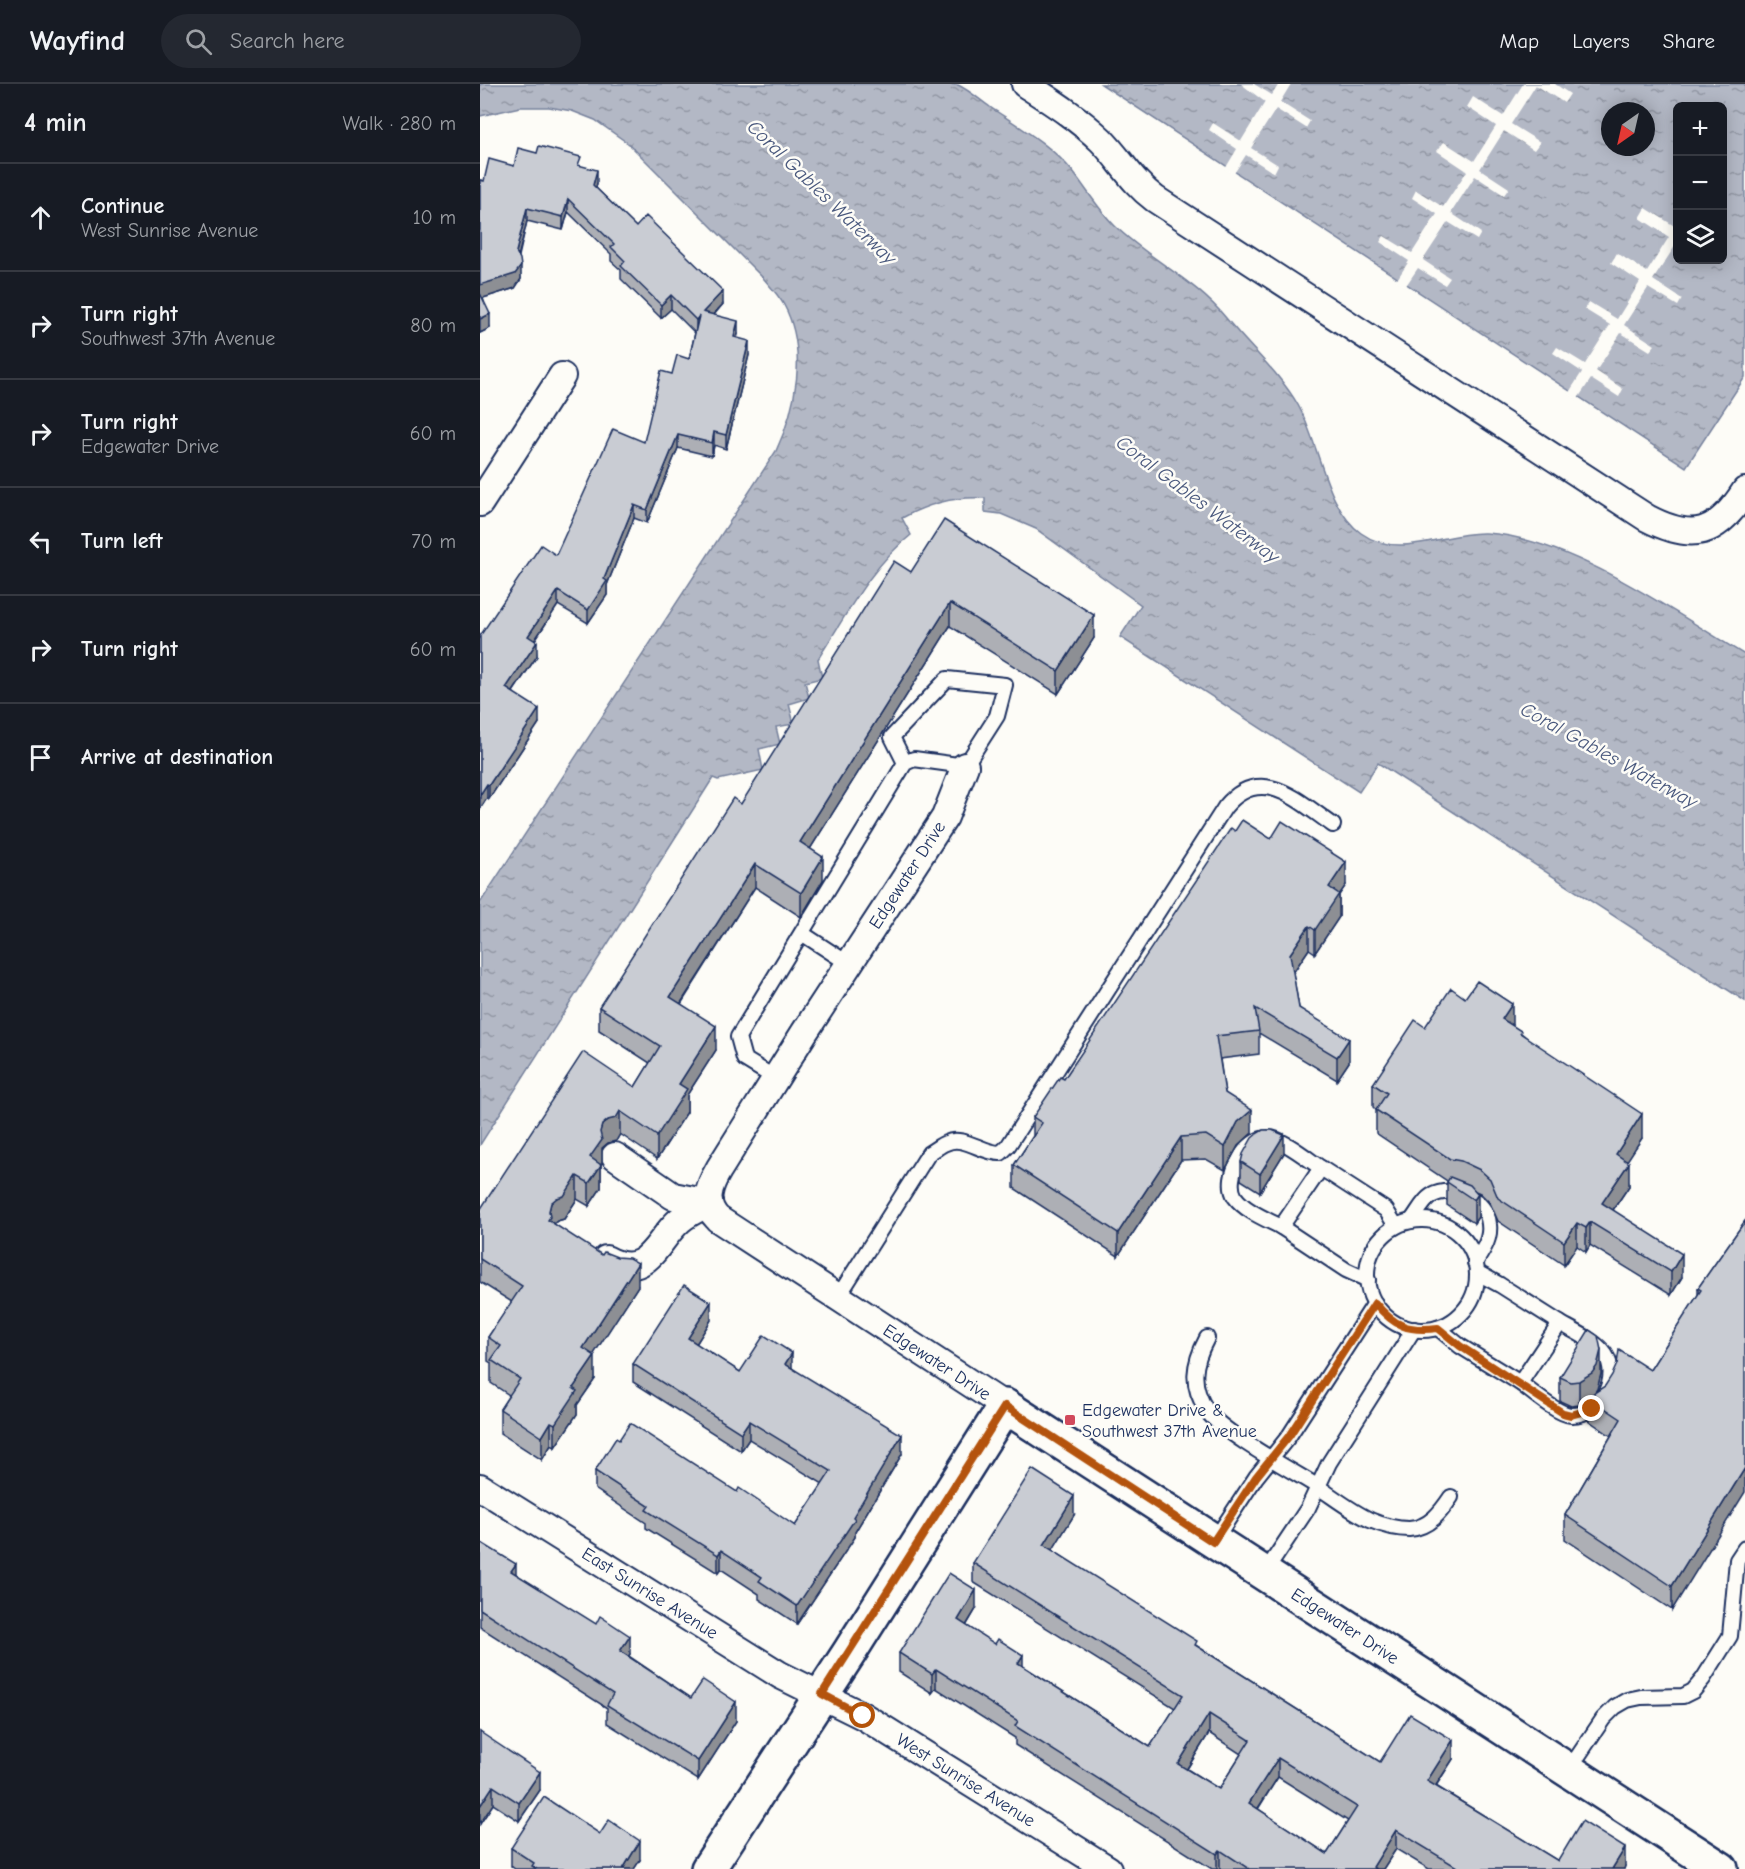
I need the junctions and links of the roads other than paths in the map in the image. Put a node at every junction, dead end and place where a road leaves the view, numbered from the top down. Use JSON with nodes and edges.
{"nodes":[{"id":1,"x":1025,"y":84,"type":"edge"},
{"id":2,"x":562,"y":376,"type":"dead end"},
{"id":3,"x":1745,"y":491,"type":"edge"},
{"id":4,"x":480,"y":503,"type":"edge"},
{"id":5,"x":905,"y":763,"type":"junction"},
{"id":6,"x":965,"y":766,"type":"junction"},
{"id":7,"x":1333,"y":825,"type":"dead end"},
{"id":8,"x":803,"y":934,"type":"junction"},
{"id":9,"x":849,"y":964,"type":"junction"},
{"id":10,"x":775,"y":1078,"type":"junction"},
{"id":11,"x":615,"y":1156,"type":"dead end"},
{"id":12,"x":1321,"y":1168,"type":"junction"},
{"id":13,"x":708,"y":1203,"type":"junction"},
{"id":14,"x":1411,"y":1221,"type":"junction"},
{"id":15,"x":1396,"y":1226,"type":"junction"},
{"id":16,"x":1281,"y":1227,"type":"junction"},
{"id":17,"x":582,"y":1245,"type":"edge"},
{"id":18,"x":1477,"y":1268,"type":"junction"},
{"id":19,"x":1368,"y":1280,"type":"junction"},
{"id":20,"x":838,"y":1297,"type":"junction"},
{"id":21,"x":1375,"y":1303,"type":"junction"},
{"id":22,"x":1560,"y":1323,"type":"junction"},
{"id":23,"x":1438,"y":1328,"type":"junction"},
{"id":24,"x":1414,"y":1329,"type":"junction"},
{"id":25,"x":1207,"y":1338,"type":"dead end"},
{"id":26,"x":1520,"y":1383,"type":"junction"},
{"id":27,"x":1005,"y":1406,"type":"junction"},
{"id":28,"x":1272,"y":1458,"type":"junction"},
{"id":29,"x":1317,"y":1486,"type":"junction"},
{"id":30,"x":480,"y":1487,"type":"edge"},
{"id":31,"x":1451,"y":1497,"type":"dead end"},
{"id":32,"x":1213,"y":1542,"type":"junction"},
{"id":33,"x":1745,"y":1548,"type":"edge"},
{"id":34,"x":1264,"y":1574,"type":"junction"},
{"id":35,"x":822,"y":1694,"type":"junction"},
{"id":36,"x":1568,"y":1771,"type":"junction"},
{"id":37,"x":708,"y":1869,"type":"edge"},
{"id":38,"x":1108,"y":1869,"type":"edge"},
{"id":39,"x":1721,"y":1869,"type":"edge"}],
"edges":[{"from":1,"to":3,"type":"street"},
{"from":2,"to":4,"type":"street"},
{"from":5,"to":6,"type":"lane"},
{"from":5,"to":6,"type":"lane"},
{"from":5,"to":8,"type":"lane"},
{"from":6,"to":9,"type":"street","name":"Edgewater Drive"},
{"from":7,"to":20,"type":"lane"},
{"from":8,"to":9,"type":"lane"},
{"from":8,"to":10,"type":"lane"},
{"from":9,"to":10,"type":"street","name":"Edgewater Drive"},
{"from":10,"to":13,"type":"street","name":"Edgewater Drive"},
{"from":11,"to":13,"type":"street"},
{"from":12,"to":15,"type":"lane"},
{"from":12,"to":16,"type":"lane"},
{"from":12,"to":16,"type":"lane"},
{"from":13,"to":17,"type":"street"},
{"from":13,"to":20,"type":"street","name":"Edgewater Drive"},
{"from":14,"to":15,"type":"lane"},
{"from":14,"to":18,"type":"lane"},
{"from":14,"to":18,"type":"lane"},
{"from":15,"to":19,"type":"lane"},
{"from":16,"to":19,"type":"lane"},
{"from":18,"to":22,"type":"lane"},
{"from":18,"to":23,"type":"lane"},
{"from":19,"to":21,"type":"lane"},
{"from":20,"to":27,"type":"street","name":"Edgewater Drive"},
{"from":21,"to":24,"type":"lane"},
{"from":21,"to":28,"type":"lane"},
{"from":22,"to":26,"type":"lane"},
{"from":22,"to":26,"type":"lane"},
{"from":23,"to":24,"type":"lane"},
{"from":23,"to":26,"type":"lane"},
{"from":24,"to":29,"type":"lane"},
{"from":25,"to":28,"type":"lane"},
{"from":27,"to":32,"type":"street","name":"Edgewater Drive"},
{"from":27,"to":35,"type":"street"},
{"from":28,"to":29,"type":"lane"},
{"from":28,"to":32,"type":"lane"},
{"from":29,"to":31,"type":"lane"},
{"from":29,"to":34,"type":"lane"},
{"from":30,"to":35,"type":"street","name":"East Sunrise Avenue"},
{"from":32,"to":34,"type":"street","name":"Edgewater Drive"},
{"from":33,"to":36,"type":"lane"},
{"from":34,"to":36,"type":"street","name":"Edgewater Drive"},
{"from":35,"to":37,"type":"street"},
{"from":35,"to":38,"type":"street","name":"West Sunrise Avenue"},
{"from":36,"to":39,"type":"street","name":"Edgewater Drive"}]}
